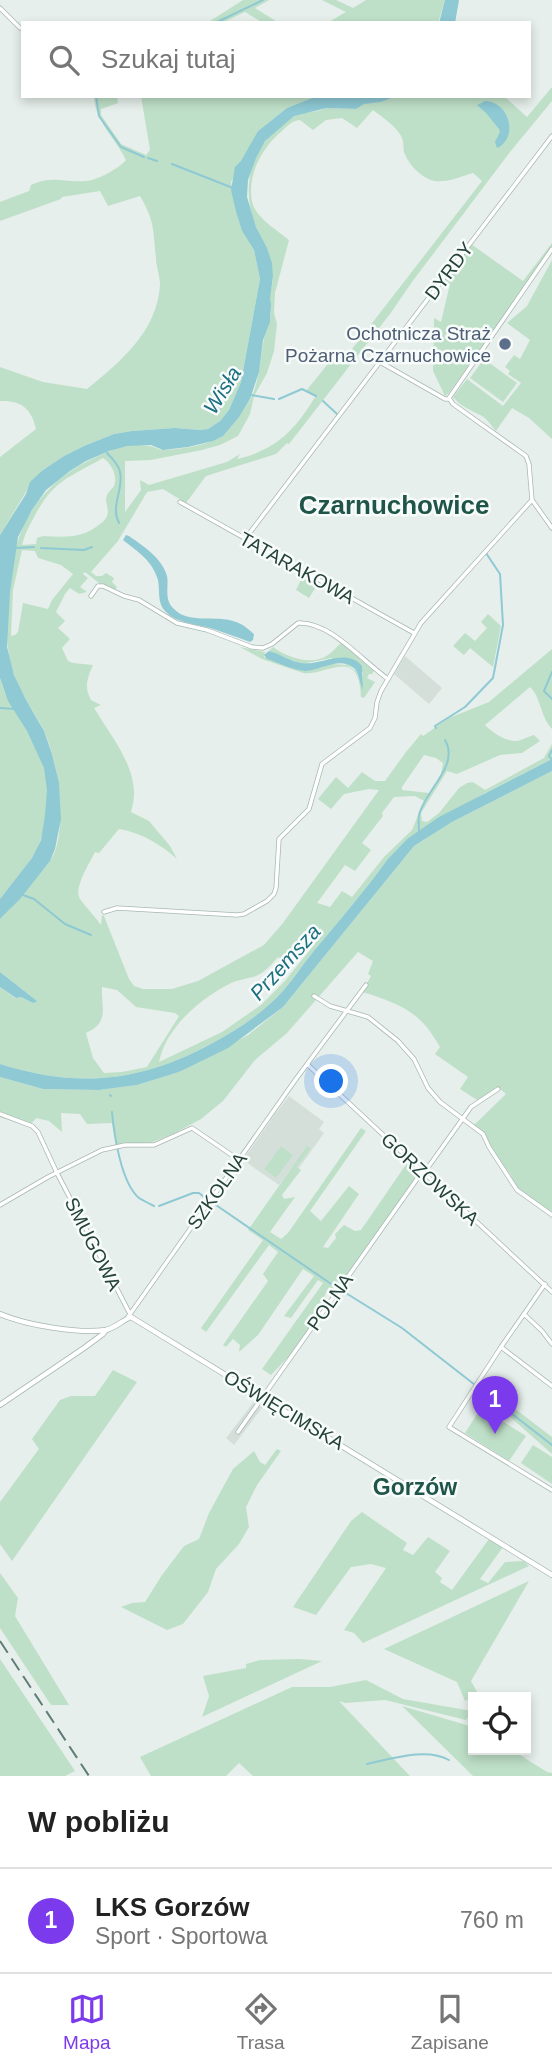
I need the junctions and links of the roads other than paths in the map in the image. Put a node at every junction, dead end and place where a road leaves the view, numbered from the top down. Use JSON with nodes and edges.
{"nodes":[{"id":1,"x":0,"y":8,"type":"edge"},
{"id":2,"x":20,"y":28,"type":"dead end"},
{"id":3,"x":552,"y":136,"type":"edge"},
{"id":4,"x":552,"y":249,"type":"edge"},
{"id":5,"x":380,"y":362,"type":"junction"},
{"id":6,"x":449,"y":399,"type":"junction"},
{"id":7,"x":532,"y":500,"type":"junction"},
{"id":8,"x":180,"y":502,"type":"dead end"},
{"id":9,"x":552,"y":528,"type":"edge"},
{"id":10,"x":245,"y":539,"type":"junction"},
{"id":11,"x":91,"y":596,"type":"dead end"},
{"id":12,"x":414,"y":633,"type":"junction"},
{"id":13,"x":388,"y":679,"type":"junction"},
{"id":14,"x":104,"y":912,"type":"dead end"},
{"id":15,"x":366,"y":985,"type":"dead end"},
{"id":16,"x":314,"y":996,"type":"dead end"},
{"id":17,"x":347,"y":1012,"type":"junction"},
{"id":18,"x":307,"y":1065,"type":"junction"},
{"id":19,"x":498,"y":1089,"type":"dead end"},
{"id":20,"x":0,"y":1114,"type":"edge"},
{"id":21,"x":463,"y":1118,"type":"junction"},
{"id":22,"x":239,"y":1160,"type":"junction"},
{"id":23,"x":57,"y":1173,"type":"junction"},
{"id":24,"x":423,"y":1173,"type":"junction"},
{"id":25,"x":0,"y":1205,"type":"edge"},
{"id":26,"x":552,"y":1215,"type":"edge"},
{"id":27,"x":545,"y":1284,"type":"junction"},
{"id":28,"x":551,"y":1291,"type":"edge"},
{"id":29,"x":0,"y":1314,"type":"edge"},
{"id":30,"x":524,"y":1314,"type":"junction"},
{"id":31,"x":129,"y":1316,"type":"junction"},
{"id":32,"x":106,"y":1330,"type":"junction"},
{"id":33,"x":552,"y":1344,"type":"edge"},
{"id":34,"x":501,"y":1347,"type":"junction"},
{"id":35,"x":552,"y":1386,"type":"edge"},
{"id":36,"x":263,"y":1397,"type":"junction"},
{"id":37,"x":0,"y":1405,"type":"edge"},
{"id":38,"x":238,"y":1432,"type":"dead end"},
{"id":39,"x":552,"y":1490,"type":"edge"},
{"id":40,"x":552,"y":1575,"type":"edge"}],
"edges":[{"from":1,"to":2,"type":"street"},
{"from":3,"to":5,"type":"street","name":"DYRDY"},
{"from":4,"to":6,"type":"street"},
{"from":5,"to":6,"type":"street"},
{"from":5,"to":10,"type":"street","name":"DYRDY"},
{"from":6,"to":7,"type":"street"},
{"from":7,"to":9,"type":"street"},
{"from":7,"to":12,"type":"street"},
{"from":8,"to":10,"type":"street","name":"TATARAKOWA"},
{"from":10,"to":12,"type":"street","name":"TATARAKOWA"},
{"from":11,"to":13,"type":"street"},
{"from":12,"to":13,"type":"street"},
{"from":13,"to":14,"type":"street"},
{"from":15,"to":17,"type":"street","name":"SZKOLNA"},
{"from":16,"to":17,"type":"street"},
{"from":17,"to":18,"type":"street","name":"SZKOLNA"},
{"from":17,"to":21,"type":"street"},
{"from":18,"to":22,"type":"street","name":"SZKOLNA"},
{"from":18,"to":24,"type":"street","name":"GORZOWSKA"},
{"from":19,"to":21,"type":"street","name":"POLNA"},
{"from":20,"to":23,"type":"street","name":"SMUGOWA"},
{"from":21,"to":24,"type":"street","name":"POLNA"},
{"from":21,"to":26,"type":"street"},
{"from":22,"to":23,"type":"street"},
{"from":22,"to":31,"type":"street","name":"SZKOLNA"},
{"from":23,"to":25,"type":"street"},
{"from":23,"to":31,"type":"street","name":"SMUGOWA"},
{"from":24,"to":27,"type":"street","name":"GORZOWSKA"},
{"from":24,"to":36,"type":"street","name":"POLNA"},
{"from":27,"to":28,"type":"street","name":"GORZOWSKA"},
{"from":27,"to":30,"type":"street"},
{"from":29,"to":32,"type":"street"},
{"from":30,"to":33,"type":"street"},
{"from":30,"to":34,"type":"street"},
{"from":31,"to":32,"type":"street"},
{"from":31,"to":36,"type":"street","name":"OŚWIĘCIMSKA"},
{"from":32,"to":37,"type":"street"},
{"from":34,"to":35,"type":"street"},
{"from":34,"to":39,"type":"street"},
{"from":36,"to":38,"type":"street","name":"POLNA"},
{"from":36,"to":40,"type":"street","name":"OŚWIĘCIMSKA"}]}
